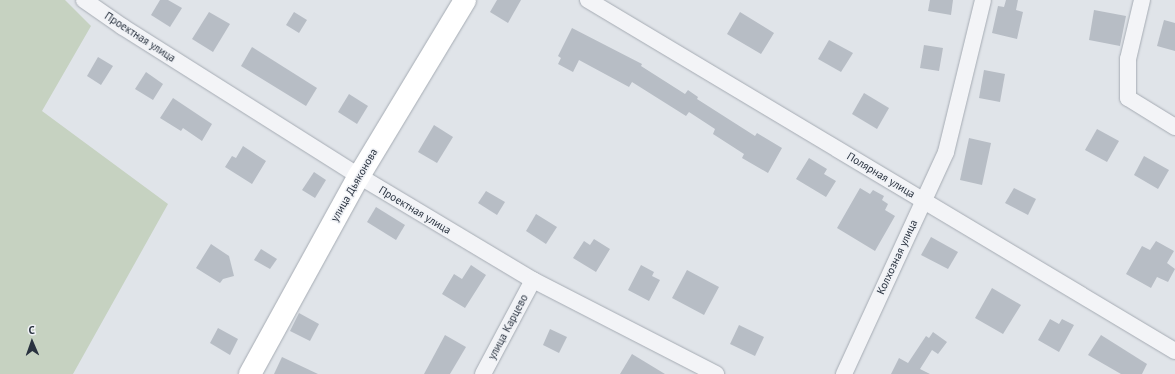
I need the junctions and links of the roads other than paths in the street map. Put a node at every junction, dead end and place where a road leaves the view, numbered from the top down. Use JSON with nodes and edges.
{"nodes":[{"id":1,"x":84,"y":0,"type":"edge"},
{"id":2,"x":464,"y":0,"type":"edge"},
{"id":3,"x":588,"y":0,"type":"edge"},
{"id":4,"x":983,"y":0,"type":"edge"},
{"id":5,"x":1142,"y":0,"type":"edge"},
{"id":6,"x":1175,"y":126,"type":"edge"},
{"id":7,"x":359,"y":176,"type":"junction"},
{"id":8,"x":923,"y":200,"type":"junction"},
{"id":9,"x":532,"y":280,"type":"junction"},
{"id":10,"x":1175,"y":350,"type":"edge"},
{"id":11,"x":250,"y":374,"type":"edge"},
{"id":12,"x":483,"y":374,"type":"edge"},
{"id":13,"x":716,"y":374,"type":"edge"},
{"id":14,"x":844,"y":374,"type":"edge"}],
"edges":[{"from":1,"to":7,"type":"street","name":"Проектная улица"},
{"from":2,"to":7,"type":"main road","name":"улица Дьяконова"},
{"from":3,"to":8,"type":"street","name":"Полярная улица"},
{"from":4,"to":8,"type":"street","name":"Колхозная улица"},
{"from":5,"to":6,"type":"street"},
{"from":7,"to":9,"type":"street","name":"Проектная улица"},
{"from":7,"to":11,"type":"main road","name":"улица Дьяконова"},
{"from":8,"to":10,"type":"street","name":"Полярная улица"},
{"from":8,"to":14,"type":"street","name":"Колхозная улица"},
{"from":9,"to":12,"type":"street","name":"улица Карцево"},
{"from":9,"to":13,"type":"street","name":"Проектная улица"}]}
